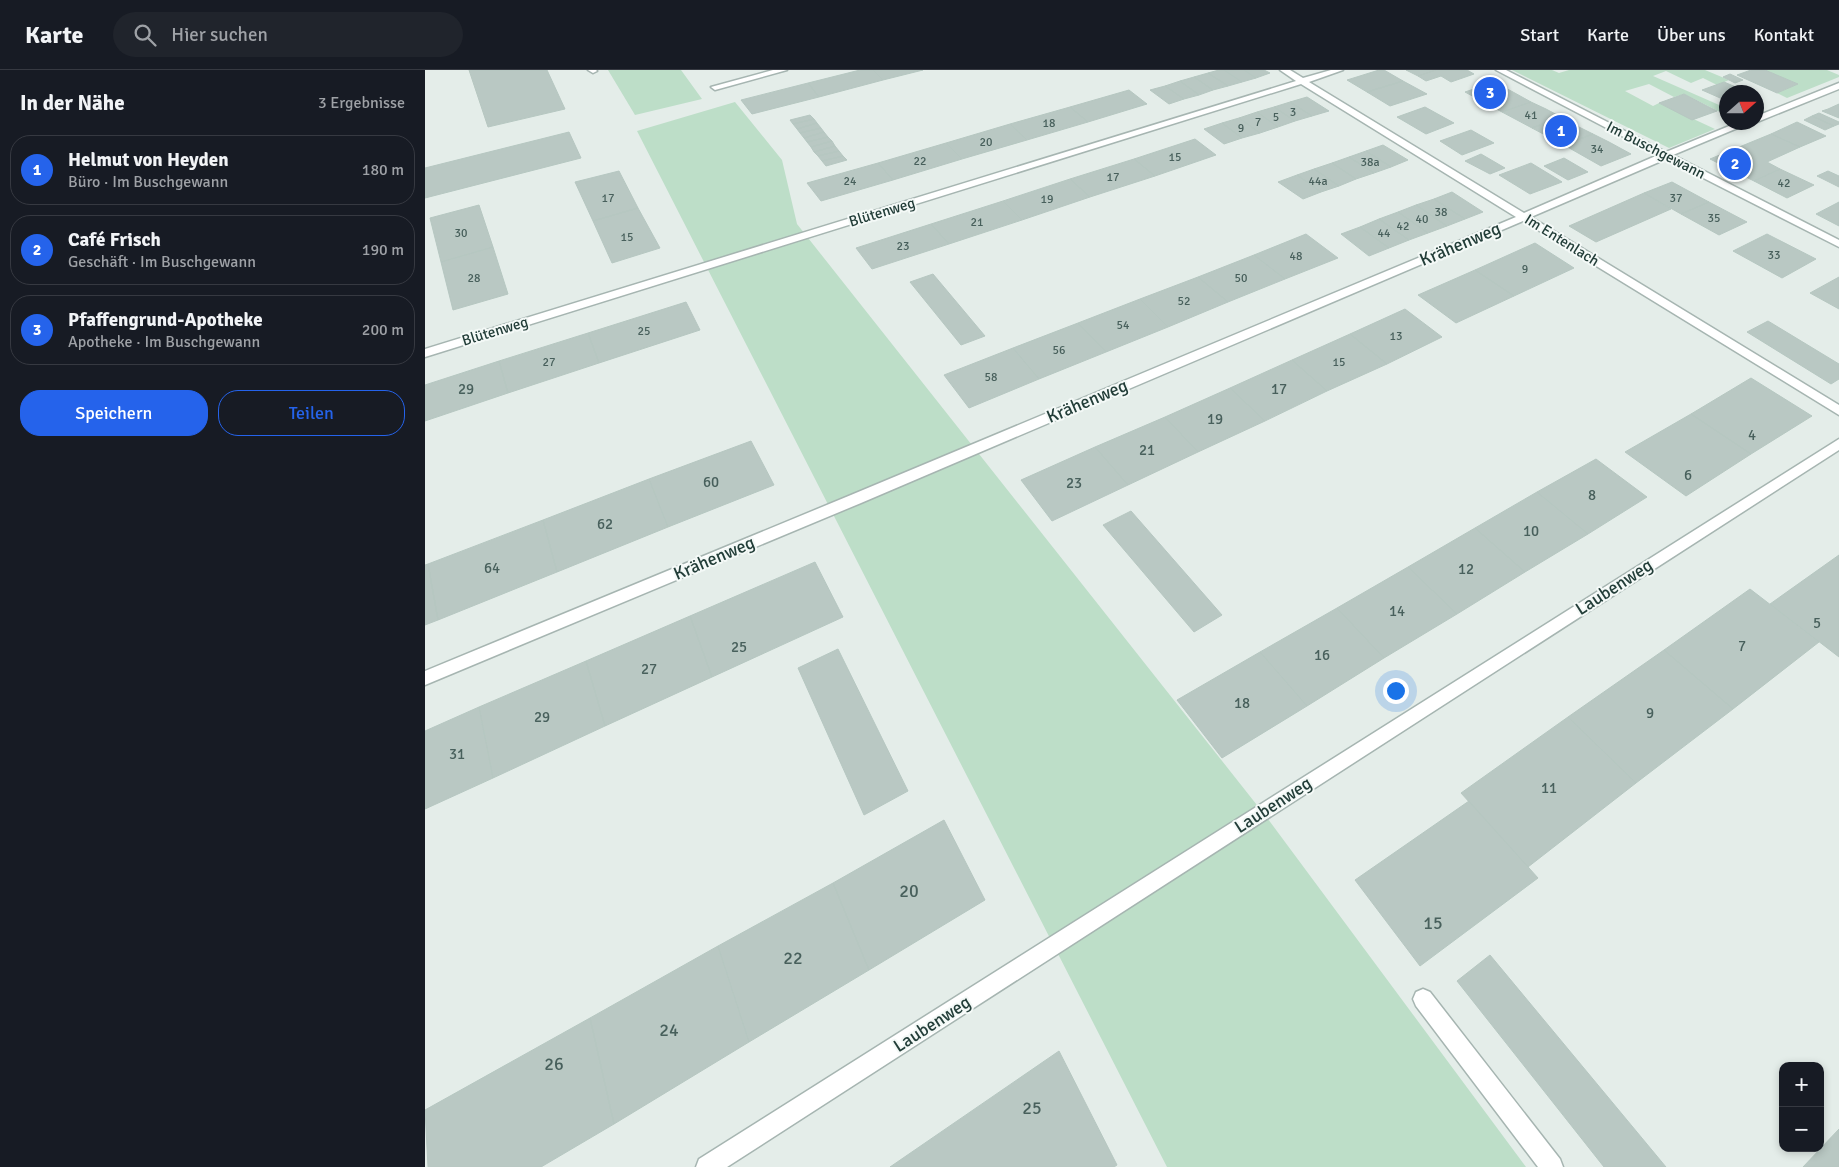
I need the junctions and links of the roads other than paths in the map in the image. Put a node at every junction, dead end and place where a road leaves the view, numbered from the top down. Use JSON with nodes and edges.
{"nodes":[{"id":1,"x":783,"y":70,"type":"edge"},
{"id":2,"x":1284,"y":70,"type":"edge"},
{"id":3,"x":1339,"y":70,"type":"edge"},
{"id":4,"x":1500,"y":70,"type":"edge"},
{"id":5,"x":1302,"y":81,"type":"junction"},
{"id":6,"x":1839,"y":86,"type":"edge"},
{"id":7,"x":715,"y":87,"type":"dead end"},
{"id":8,"x":1764,"y":116,"type":"edge"},
{"id":9,"x":1728,"y":130,"type":"edge"},
{"id":10,"x":1666,"y":155,"type":"junction"},
{"id":11,"x":1524,"y":217,"type":"junction"},
{"id":12,"x":1839,"y":244,"type":"edge"},
{"id":13,"x":425,"y":353,"type":"edge"},
{"id":14,"x":1839,"y":412,"type":"edge"},
{"id":15,"x":1839,"y":444,"type":"edge"},
{"id":16,"x":425,"y":678,"type":"edge"},
{"id":17,"x":1423,"y":999,"type":"dead end"},
{"id":18,"x":707,"y":1167,"type":"edge"},
{"id":19,"x":1552,"y":1167,"type":"edge"}],
"edges":[{"from":1,"to":7,"type":"street"},
{"from":2,"to":5,"type":"street","name":"Im Entenlach"},
{"from":3,"to":5,"type":"street","name":"Blütenweg"},
{"from":4,"to":10,"type":"street","name":"Im Buschgewann"},
{"from":5,"to":11,"type":"street","name":"Im Entenlach"},
{"from":5,"to":13,"type":"street","name":"Blütenweg"},
{"from":6,"to":8,"type":"street"},
{"from":9,"to":10,"type":"street","name":"Krähenweg"},
{"from":10,"to":11,"type":"street","name":"Krähenweg"},
{"from":10,"to":12,"type":"street","name":"Im Buschgewann"},
{"from":11,"to":14,"type":"street","name":"Im Entenlach"},
{"from":11,"to":16,"type":"street","name":"Krähenweg"},
{"from":15,"to":18,"type":"street","name":"Laubenweg"},
{"from":17,"to":19,"type":"street"}]}
